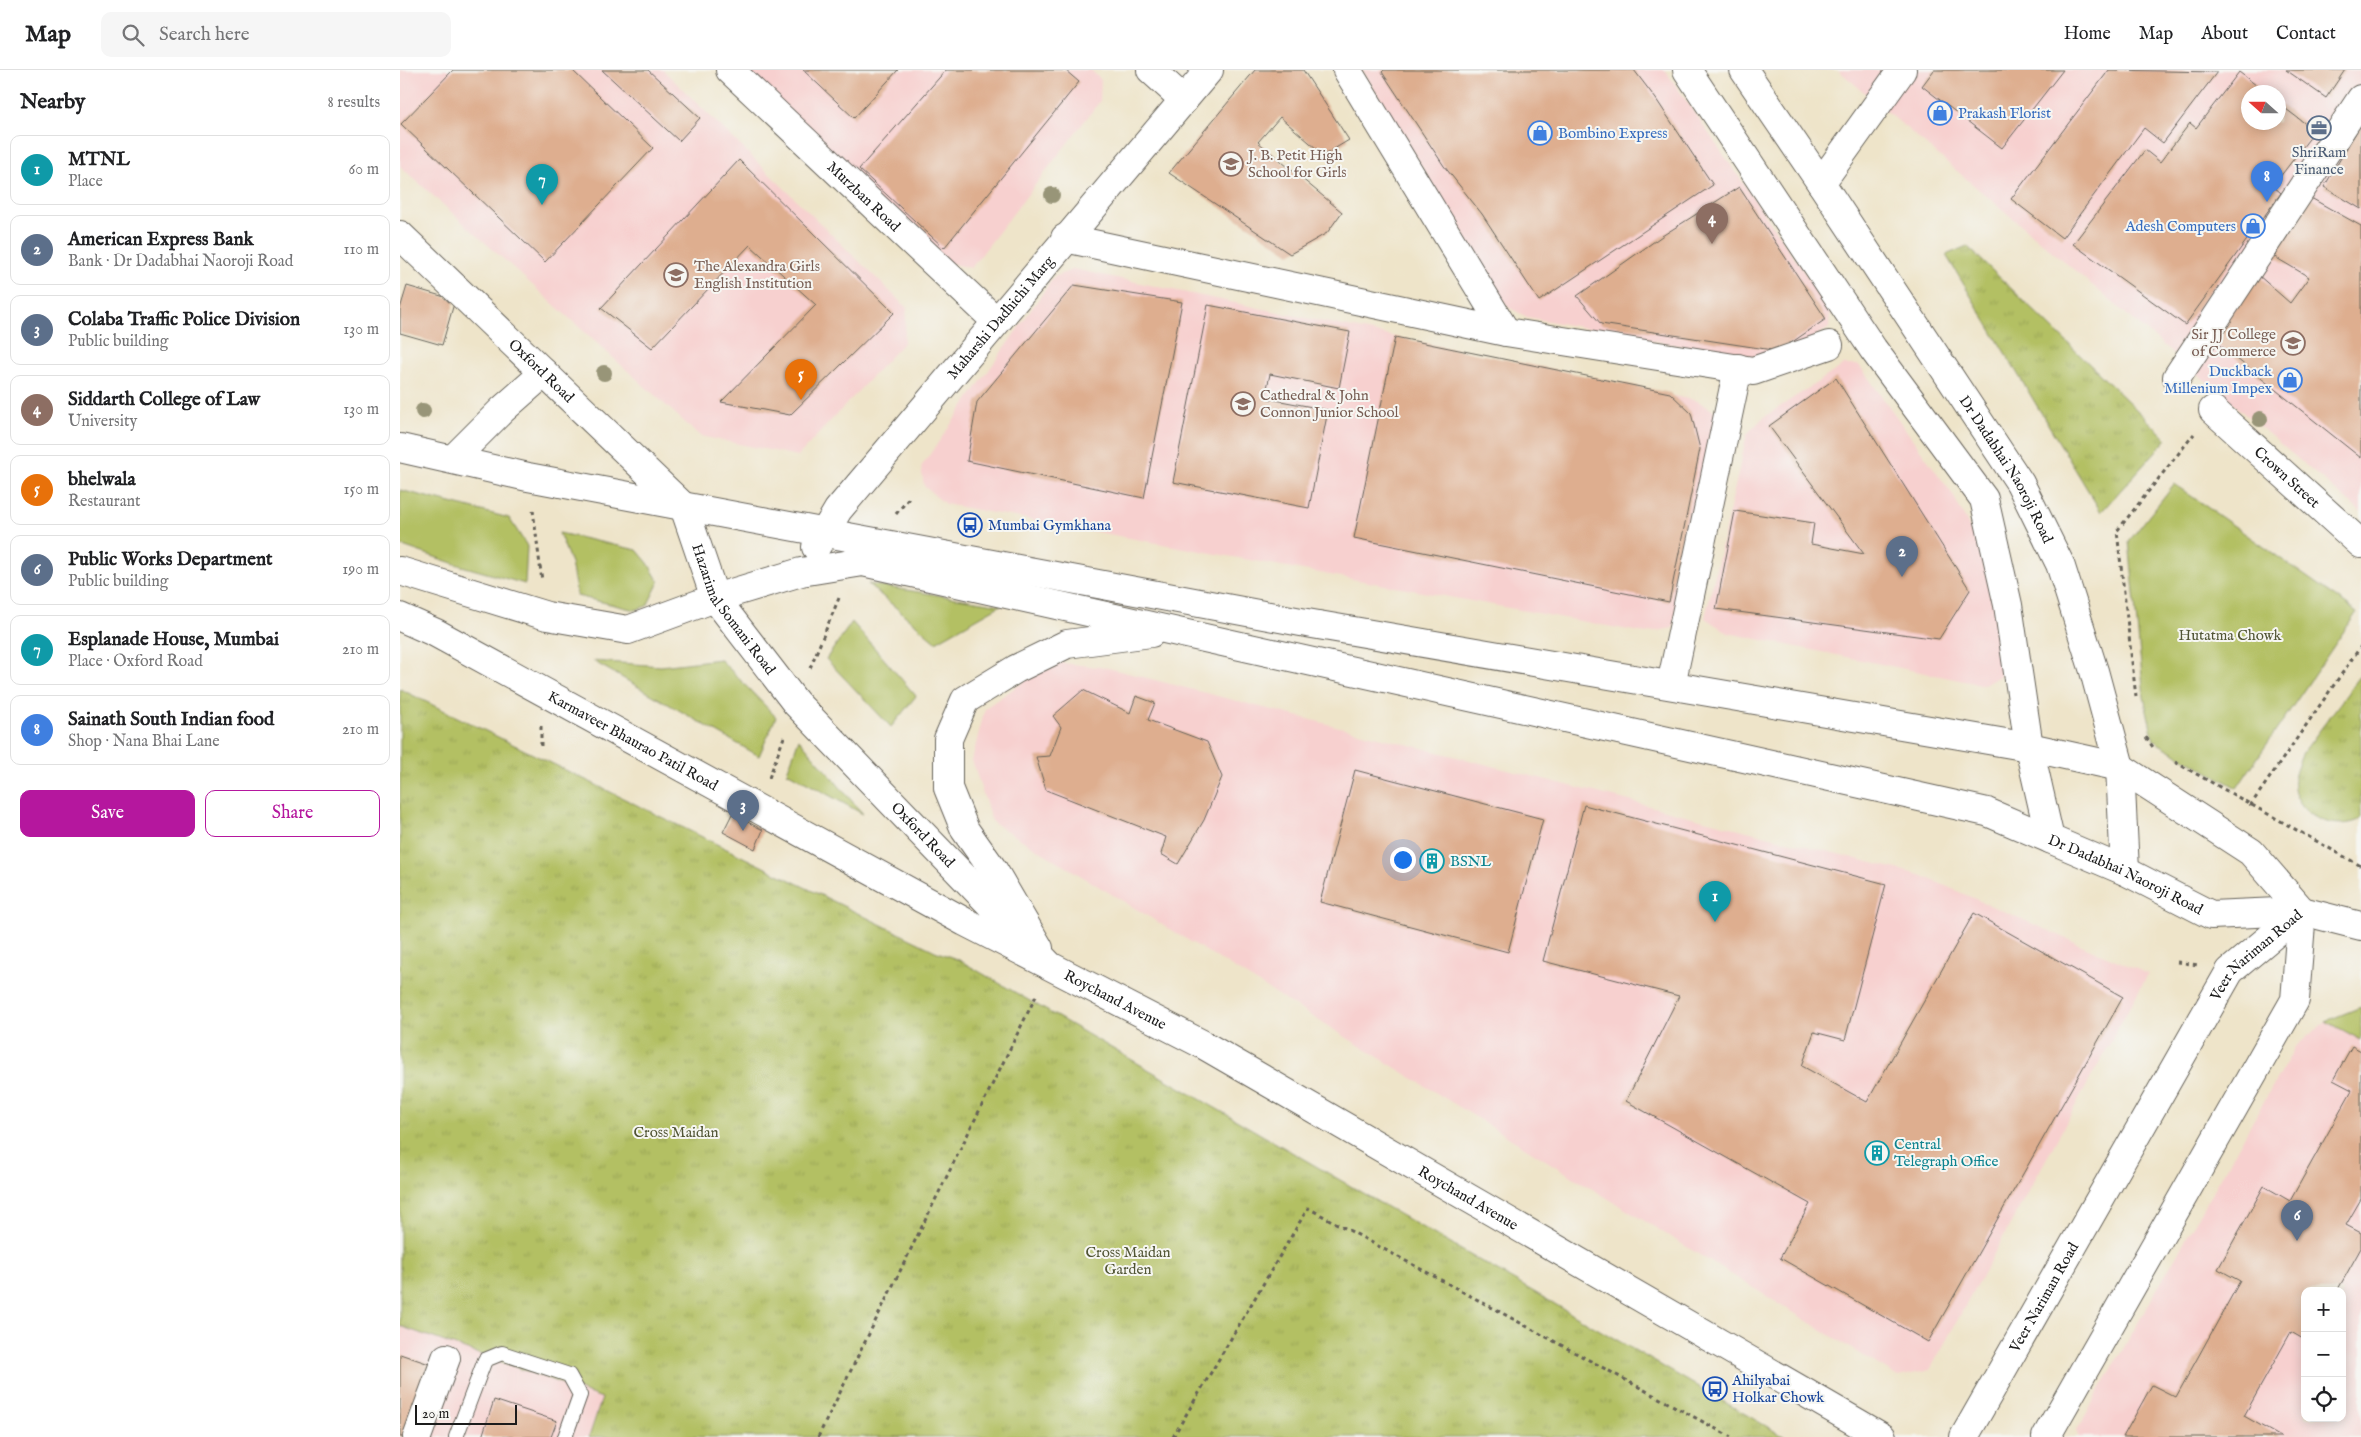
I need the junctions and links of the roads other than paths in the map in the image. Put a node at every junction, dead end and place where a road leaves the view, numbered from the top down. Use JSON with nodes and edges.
{"nodes":[{"id":1,"x":730,"y":70,"type":"edge"},
{"id":2,"x":1151,"y":70,"type":"edge"},
{"id":3,"x":1209,"y":70,"type":"edge"},
{"id":4,"x":1347,"y":70,"type":"edge"},
{"id":5,"x":1687,"y":70,"type":"edge"},
{"id":6,"x":1744,"y":70,"type":"edge"},
{"id":7,"x":1897,"y":77,"type":"edge"},
{"id":8,"x":2361,"y":99,"type":"edge"},
{"id":9,"x":1184,"y":100,"type":"junction"},
{"id":10,"x":1821,"y":183,"type":"junction"},
{"id":11,"x":400,"y":235,"type":"edge"},
{"id":12,"x":1065,"y":238,"type":"junction"},
{"id":13,"x":996,"y":322,"type":"junction"},
{"id":14,"x":1506,"y":332,"type":"junction"},
{"id":15,"x":1829,"y":345,"type":"dead end"},
{"id":16,"x":1745,"y":370,"type":"junction"},
{"id":17,"x":544,"y":373,"type":"junction"},
{"id":18,"x":2177,"y":377,"type":"dead end"},
{"id":19,"x":2213,"y":410,"type":"road end"},
{"id":20,"x":400,"y":448,"type":"edge"},
{"id":21,"x":453,"y":459,"type":"junction"},
{"id":22,"x":684,"y":507,"type":"junction"},
{"id":23,"x":824,"y":533,"type":"junction"},
{"id":24,"x":2361,"y":544,"type":"edge"},
{"id":25,"x":400,"y":571,"type":"edge"},
{"id":26,"x":801,"y":572,"type":"junction"},
{"id":27,"x":715,"y":598,"type":"junction"},
{"id":28,"x":400,"y":617,"type":"edge"},
{"id":29,"x":1169,"y":631,"type":"junction"},
{"id":30,"x":1671,"y":685,"type":"junction"},
{"id":31,"x":796,"y":703,"type":"joint"},
{"id":32,"x":2029,"y":747,"type":"junction"},
{"id":33,"x":2120,"y":767,"type":"junction"},
{"id":34,"x":2045,"y":837,"type":"junction"},
{"id":35,"x":2125,"y":871,"type":"junction"},
{"id":36,"x":2302,"y":911,"type":"junction"},
{"id":37,"x":2361,"y":926,"type":"edge"},
{"id":38,"x":1050,"y":966,"type":"junction"},
{"id":39,"x":446,"y":1358,"type":"dead end"},
{"id":40,"x":417,"y":1437,"type":"edge"},
{"id":41,"x":456,"y":1437,"type":"edge"},
{"id":42,"x":565,"y":1437,"type":"edge"},
{"id":43,"x":1882,"y":1437,"type":"edge"},
{"id":44,"x":1964,"y":1437,"type":"edge"},
{"id":45,"x":2046,"y":1437,"type":"edge"}],
"edges":[{"from":1,"to":13,"type":"main road","name":"Murzban Road"},
{"from":2,"to":9,"type":"main road"},
{"from":3,"to":9,"type":"main road","name":"Maharshi Dadhichi Marg"},
{"from":4,"to":14,"type":"main road"},
{"from":5,"to":32,"type":"main road"},
{"from":6,"to":10,"type":"main road","name":"Dr Dadabhai Naoroji Road"},
{"from":7,"to":10,"type":"main road"},
{"from":8,"to":18,"type":"main road"},
{"from":9,"to":12,"type":"main road","name":"Maharshi Dadhichi Marg"},
{"from":10,"to":33,"type":"main road","name":"Dr Dadabhai Naoroji Road"},
{"from":11,"to":17,"type":"main road","name":"Oxford Road"},
{"from":12,"to":13,"type":"main road","name":"Maharshi Dadhichi Marg"},
{"from":12,"to":14,"type":"main road"},
{"from":13,"to":23,"type":"main road","name":"Maharshi Dadhichi Marg"},
{"from":14,"to":16,"type":"main road"},
{"from":15,"to":16,"type":"main road"},
{"from":16,"to":30,"type":"main road"},
{"from":17,"to":21,"type":"main road"},
{"from":17,"to":22,"type":"main road","name":"Oxford Road"},
{"from":19,"to":24,"type":"main road","name":"Crown Street"},
{"from":20,"to":21,"type":"main road"},
{"from":21,"to":22,"type":"main road"},
{"from":22,"to":23,"type":"main road"},
{"from":22,"to":27,"type":"main road","name":"Hazarimal Somani Road"},
{"from":23,"to":26,"type":"main road","name":"Maharshi Dadhichi Marg"},
{"from":23,"to":30,"type":"main road"},
{"from":25,"to":27,"type":"main road","name":"Dr Dadabhai Naoroji Road"},
{"from":26,"to":27,"type":"main road","name":"Dr Dadabhai Naoroji Road"},
{"from":26,"to":29,"type":"main road","name":"Dr Dadabhai Naoroji Road"},
{"from":27,"to":31,"type":"main road","name":"Hazarimal Somani Road"},
{"from":28,"to":38,"type":"main road","name":"Karmaveer Bhaurao Patil Road"},
{"from":29,"to":34,"type":"main road","name":"Dr Dadabhai Naoroji Road"},
{"from":29,"to":38,"type":"main road"},
{"from":30,"to":32,"type":"main road"},
{"from":31,"to":38,"type":"main road","name":"Oxford Road"},
{"from":32,"to":33,"type":"main road"},
{"from":32,"to":34,"type":"main road"},
{"from":33,"to":35,"type":"main road","name":"Dr Dadabhai Naoroji Road"},
{"from":33,"to":36,"type":"main road"},
{"from":34,"to":35,"type":"main road","name":"Dr Dadabhai Naoroji Road"},
{"from":35,"to":36,"type":"main road","name":"Dr Dadabhai Naoroji Road"},
{"from":36,"to":37,"type":"main road","name":"Dr Dadabhai Naoroji Road"},
{"from":36,"to":44,"type":"main road","name":"Veer Nariman Road"},
{"from":36,"to":45,"type":"main road","name":"Veer Nariman Road"},
{"from":38,"to":43,"type":"main road","name":"Roychand Avenue"},
{"from":39,"to":40,"type":"main road"},
{"from":41,"to":42,"type":"lane"}]}
